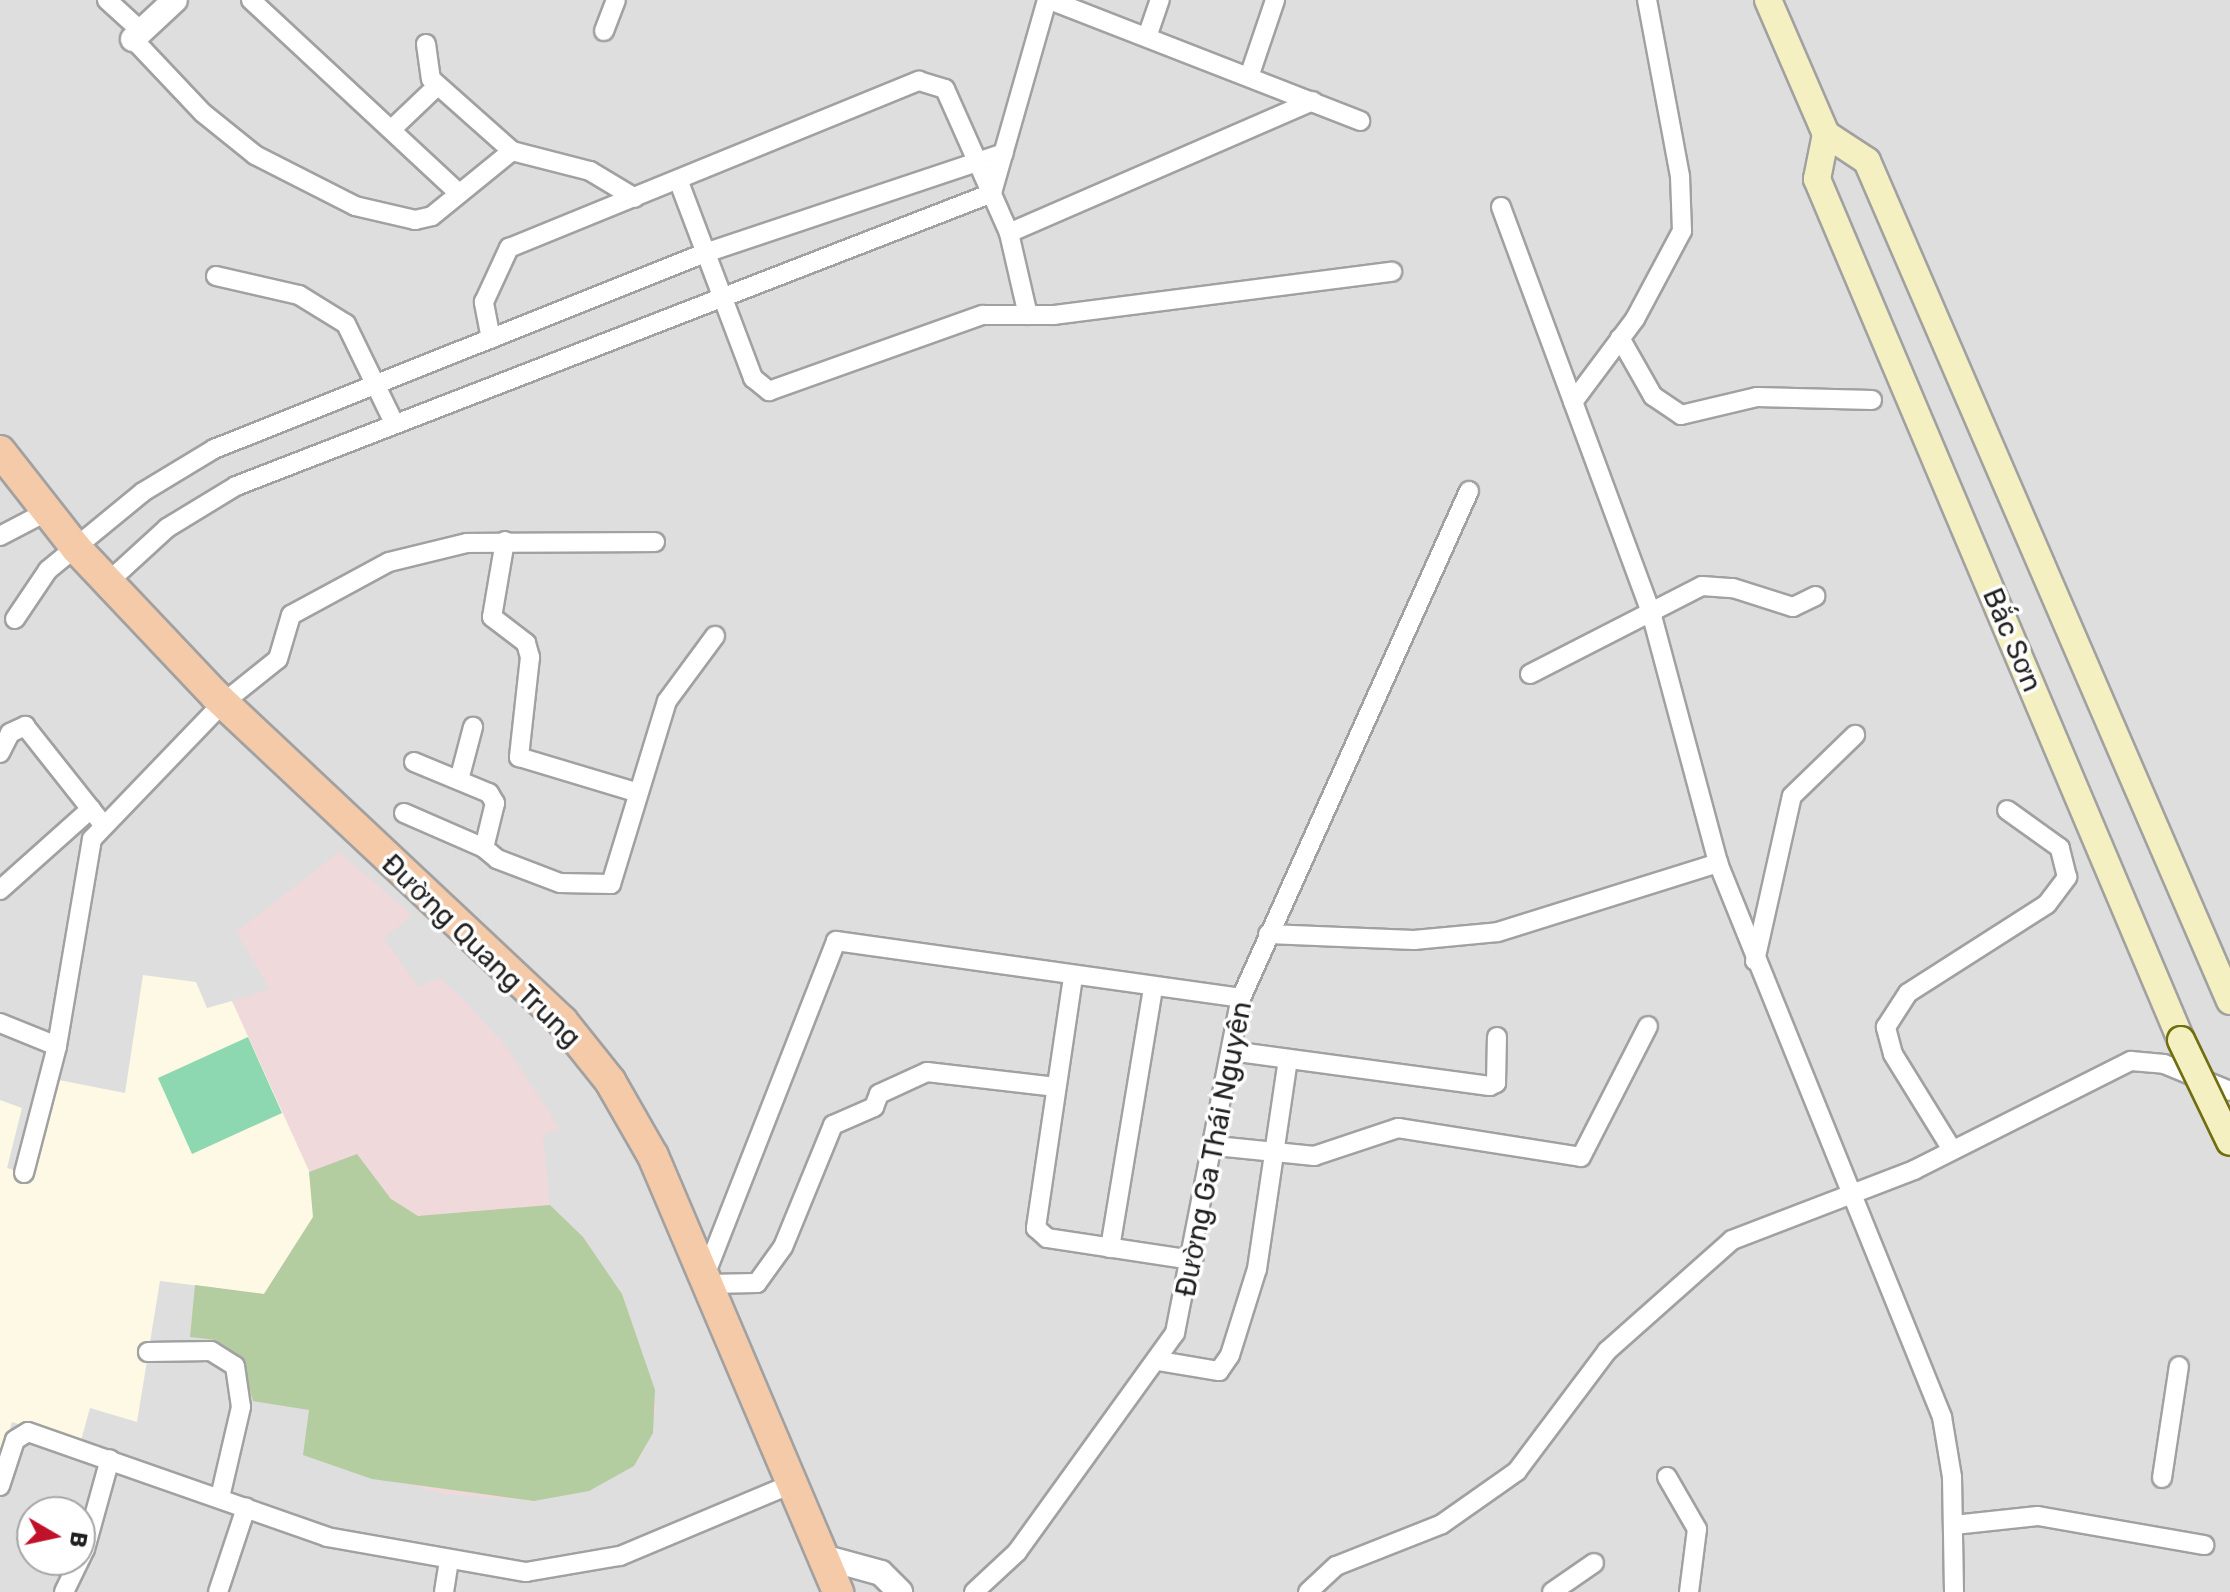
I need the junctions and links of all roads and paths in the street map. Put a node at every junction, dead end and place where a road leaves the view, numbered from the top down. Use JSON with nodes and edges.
{"nodes":[{"id":1,"x":107,"y":0,"type":"edge"},
{"id":2,"x":175,"y":0,"type":"edge"},
{"id":3,"x":251,"y":0,"type":"edge"},
{"id":4,"x":616,"y":0,"type":"edge"},
{"id":5,"x":1049,"y":0,"type":"edge"},
{"id":6,"x":1160,"y":0,"type":"edge"},
{"id":7,"x":1275,"y":0,"type":"edge"},
{"id":8,"x":1647,"y":0,"type":"edge"},
{"id":9,"x":1768,"y":0,"type":"edge"},
{"id":10,"x":604,"y":31,"type":"dead end"},
{"id":11,"x":138,"y":36,"type":"junction"},
{"id":12,"x":1147,"y":37,"type":"junction"},
{"id":13,"x":426,"y":44,"type":"dead end"},
{"id":14,"x":1250,"y":74,"type":"junction"},
{"id":15,"x":437,"y":86,"type":"junction"},
{"id":16,"x":1313,"y":101,"type":"junction"},
{"id":17,"x":1360,"y":121,"type":"dead end"},
{"id":18,"x":392,"y":129,"type":"junction"},
{"id":19,"x":1826,"y":134,"type":"junction"},
{"id":20,"x":512,"y":151,"type":"junction"},
{"id":21,"x":1004,"y":153,"type":"junction"},
{"id":22,"x":975,"y":157,"type":"junction"},
{"id":23,"x":679,"y":182,"type":"junction"},
{"id":24,"x":459,"y":193,"type":"junction"},
{"id":25,"x":992,"y":193,"type":"junction"},
{"id":26,"x":635,"y":198,"type":"junction"},
{"id":27,"x":1501,"y":207,"type":"dead end"},
{"id":28,"x":1009,"y":233,"type":"junction"},
{"id":29,"x":705,"y":253,"type":"junction"},
{"id":30,"x":1392,"y":272,"type":"dead end"},
{"id":31,"x":216,"y":276,"type":"dead end"},
{"id":32,"x":722,"y":293,"type":"junction"},
{"id":33,"x":1028,"y":315,"type":"junction"},
{"id":34,"x":1620,"y":338,"type":"junction"},
{"id":35,"x":491,"y":339,"type":"junction"},
{"id":36,"x":377,"y":384,"type":"junction"},
{"id":37,"x":1872,"y":400,"type":"dead end"},
{"id":38,"x":1573,"y":402,"type":"junction"},
{"id":39,"x":394,"y":423,"type":"junction"},
{"id":40,"x":0,"y":451,"type":"edge"},
{"id":41,"x":1469,"y":491,"type":"dead end"},
{"id":42,"x":48,"y":511,"type":"junction"},
{"id":43,"x":0,"y":536,"type":"edge"},
{"id":44,"x":505,"y":541,"type":"junction"},
{"id":45,"x":655,"y":542,"type":"dead end"},
{"id":46,"x":76,"y":548,"type":"junction"},
{"id":47,"x":107,"y":583,"type":"junction"},
{"id":48,"x":1816,"y":596,"type":"dead end"},
{"id":49,"x":1652,"y":616,"type":"junction"},
{"id":50,"x":15,"y":619,"type":"dead end"},
{"id":51,"x":715,"y":636,"type":"dead end"},
{"id":52,"x":1530,"y":674,"type":"dead end"},
{"id":53,"x":223,"y":703,"type":"junction"},
{"id":54,"x":473,"y":727,"type":"dead end"},
{"id":55,"x":1855,"y":735,"type":"dead end"},
{"id":56,"x":0,"y":753,"type":"edge"},
{"id":57,"x":414,"y":762,"type":"dead end"},
{"id":58,"x":459,"y":780,"type":"junction"},
{"id":59,"x":636,"y":792,"type":"junction"},
{"id":60,"x":2007,"y":810,"type":"dead end"},
{"id":61,"x":404,"y":813,"type":"dead end"},
{"id":62,"x":96,"y":815,"type":"junction"},
{"id":63,"x":484,"y":848,"type":"junction"},
{"id":64,"x":1718,"y":863,"type":"junction"},
{"id":65,"x":0,"y":890,"type":"edge"},
{"id":66,"x":1268,"y":934,"type":"junction"},
{"id":67,"x":1755,"y":961,"type":"junction"},
{"id":68,"x":1073,"y":977,"type":"junction"},
{"id":69,"x":1153,"y":987,"type":"junction"},
{"id":70,"x":1241,"y":998,"type":"junction"},
{"id":71,"x":2230,"y":1001,"type":"edge"},
{"id":72,"x":0,"y":1023,"type":"edge"},
{"id":73,"x":1648,"y":1026,"type":"dead end"},
{"id":74,"x":1497,"y":1037,"type":"dead end"},
{"id":75,"x":57,"y":1046,"type":"junction"},
{"id":76,"x":1231,"y":1051,"type":"junction"},
{"id":77,"x":1288,"y":1059,"type":"junction"},
{"id":78,"x":1056,"y":1087,"type":"junction"},
{"id":79,"x":2230,"y":1091,"type":"edge"},
{"id":80,"x":2230,"y":1142,"type":"edge"},
{"id":81,"x":1216,"y":1146,"type":"junction"},
{"id":82,"x":1951,"y":1148,"type":"junction"},
{"id":83,"x":1274,"y":1153,"type":"junction"},
{"id":84,"x":24,"y":1173,"type":"dead end"},
{"id":85,"x":1849,"y":1193,"type":"junction"},
{"id":86,"x":1110,"y":1248,"type":"junction"},
{"id":87,"x":1193,"y":1260,"type":"junction"},
{"id":88,"x":706,"y":1281,"type":"junction"},
{"id":89,"x":148,"y":1352,"type":"dead end"},
{"id":90,"x":1159,"y":1361,"type":"junction"},
{"id":91,"x":2179,"y":1366,"type":"dead end"},
{"id":92,"x":110,"y":1459,"type":"junction"},
{"id":93,"x":1667,"y":1477,"type":"dead end"},
{"id":94,"x":2162,"y":1478,"type":"dead end"},
{"id":95,"x":791,"y":1484,"type":"junction"},
{"id":96,"x":0,"y":1486,"type":"edge"},
{"id":97,"x":220,"y":1497,"type":"junction"},
{"id":98,"x":246,"y":1508,"type":"junction"},
{"id":99,"x":1954,"y":1525,"type":"junction"},
{"id":100,"x":2204,"y":1545,"type":"dead end"},
{"id":101,"x":823,"y":1557,"type":"junction"},
{"id":102,"x":449,"y":1562,"type":"junction"},
{"id":103,"x":1594,"y":1563,"type":"dead end"},
{"id":104,"x":229,"y":1584,"type":"edge"},
{"id":105,"x":64,"y":1592,"type":"edge"},
{"id":106,"x":218,"y":1592,"type":"edge"},
{"id":107,"x":444,"y":1592,"type":"edge"},
{"id":108,"x":838,"y":1592,"type":"edge"},
{"id":109,"x":900,"y":1592,"type":"edge"},
{"id":110,"x":974,"y":1592,"type":"edge"},
{"id":111,"x":1308,"y":1592,"type":"edge"},
{"id":112,"x":1552,"y":1592,"type":"edge"},
{"id":113,"x":1689,"y":1592,"type":"edge"},
{"id":114,"x":1954,"y":1592,"type":"edge"}],
"edges":[{"from":1,"to":11,"type":"street"},
{"from":2,"to":11,"type":"street"},
{"from":3,"to":18,"type":"street"},
{"from":4,"to":10,"type":"street"},
{"from":5,"to":12,"type":"street"},
{"from":5,"to":21,"type":"street"},
{"from":6,"to":12,"type":"street"},
{"from":7,"to":14,"type":"street"},
{"from":8,"to":34,"type":"street"},
{"from":9,"to":19,"type":"main road"},
{"from":11,"to":24,"type":"street"},
{"from":12,"to":14,"type":"street"},
{"from":13,"to":15,"type":"street"},
{"from":14,"to":16,"type":"street"},
{"from":15,"to":18,"type":"street"},
{"from":15,"to":20,"type":"street"},
{"from":16,"to":17,"type":"street"},
{"from":16,"to":28,"type":"street"},
{"from":18,"to":24,"type":"street"},
{"from":19,"to":71,"type":"main road","name":"Bắc Sơn"},
{"from":19,"to":80,"type":"main road","name":"Bắc Sơn","bridge":true},
{"from":20,"to":24,"type":"street"},
{"from":20,"to":26,"type":"street"},
{"from":21,"to":22,"type":"street"},
{"from":21,"to":25,"type":"street"},
{"from":22,"to":23,"type":"street"},
{"from":22,"to":25,"type":"street"},
{"from":22,"to":29,"type":"street"},
{"from":23,"to":26,"type":"street"},
{"from":23,"to":29,"type":"street"},
{"from":25,"to":28,"type":"street"},
{"from":25,"to":32,"type":"street"},
{"from":26,"to":35,"type":"street"},
{"from":27,"to":38,"type":"street"},
{"from":28,"to":33,"type":"street"},
{"from":29,"to":32,"type":"street"},
{"from":29,"to":35,"type":"street"},
{"from":30,"to":33,"type":"street"},
{"from":31,"to":36,"type":"street"},
{"from":32,"to":33,"type":"street"},
{"from":32,"to":39,"type":"street"},
{"from":34,"to":37,"type":"street"},
{"from":34,"to":38,"type":"street"},
{"from":35,"to":36,"type":"street"},
{"from":36,"to":39,"type":"street"},
{"from":36,"to":46,"type":"street"},
{"from":38,"to":49,"type":"street"},
{"from":39,"to":47,"type":"street"},
{"from":40,"to":42,"type":"main road","name":"Đường Quang Trung"},
{"from":41,"to":66,"type":"street","name":"Đường Ga Thái Nguyên"},
{"from":42,"to":43,"type":"street"},
{"from":42,"to":46,"type":"main road","name":"Đường Quang Trung"},
{"from":44,"to":45,"type":"street"},
{"from":44,"to":53,"type":"street"},
{"from":44,"to":59,"type":"street"},
{"from":46,"to":47,"type":"main road","name":"Đường Quang Trung"},
{"from":46,"to":50,"type":"street"},
{"from":47,"to":53,"type":"main road","name":"Đường Quang Trung"},
{"from":48,"to":49,"type":"street"},
{"from":49,"to":52,"type":"street"},
{"from":49,"to":64,"type":"street"},
{"from":51,"to":59,"type":"street"},
{"from":53,"to":62,"type":"street"},
{"from":53,"to":88,"type":"main road","name":"Đường Quang Trung"},
{"from":54,"to":58,"type":"street"},
{"from":55,"to":67,"type":"street"},
{"from":56,"to":62,"type":"street"},
{"from":57,"to":58,"type":"street"},
{"from":58,"to":63,"type":"street"},
{"from":59,"to":63,"type":"street"},
{"from":60,"to":82,"type":"street"},
{"from":61,"to":63,"type":"street"},
{"from":62,"to":65,"type":"street"},
{"from":62,"to":75,"type":"street"},
{"from":64,"to":66,"type":"street"},
{"from":64,"to":67,"type":"street"},
{"from":66,"to":70,"type":"street","name":"Đường Ga Thái Nguyên"},
{"from":67,"to":85,"type":"street"},
{"from":68,"to":69,"type":"street"},
{"from":68,"to":78,"type":"street"},
{"from":68,"to":88,"type":"street"},
{"from":69,"to":70,"type":"street"},
{"from":69,"to":86,"type":"street"},
{"from":70,"to":76,"type":"street","name":"Đường Ga Thái Nguyên"},
{"from":72,"to":75,"type":"street"},
{"from":73,"to":83,"type":"street"},
{"from":74,"to":77,"type":"street"},
{"from":75,"to":84,"type":"street"},
{"from":76,"to":77,"type":"street"},
{"from":76,"to":81,"type":"street","name":"Đường Ga Thái Nguyên"},
{"from":77,"to":83,"type":"street"},
{"from":78,"to":86,"type":"street"},
{"from":78,"to":88,"type":"street"},
{"from":79,"to":82,"type":"street"},
{"from":81,"to":83,"type":"street"},
{"from":81,"to":87,"type":"street","name":"Đường Ga Thái Nguyên"},
{"from":82,"to":85,"type":"street"},
{"from":83,"to":90,"type":"street"},
{"from":85,"to":99,"type":"street"},
{"from":85,"to":111,"type":"street"},
{"from":86,"to":87,"type":"street"},
{"from":87,"to":90,"type":"street","name":"Đường Ga Thái Nguyên"},
{"from":88,"to":95,"type":"main road","name":"Đường Quang Trung"},
{"from":89,"to":97,"type":"street"},
{"from":90,"to":110,"type":"street","name":"Đường Ga Thái Nguyên"},
{"from":91,"to":94,"type":"street"},
{"from":92,"to":96,"type":"street"},
{"from":92,"to":97,"type":"street"},
{"from":92,"to":105,"type":"street"},
{"from":93,"to":113,"type":"street"},
{"from":95,"to":101,"type":"main road","name":"Đường Quang Trung"},
{"from":95,"to":102,"type":"street"},
{"from":97,"to":98,"type":"street"},
{"from":98,"to":102,"type":"street"},
{"from":98,"to":104,"type":"street"},
{"from":99,"to":100,"type":"street"},
{"from":99,"to":114,"type":"street"},
{"from":101,"to":108,"type":"main road","name":"Đường Quang Trung"},
{"from":101,"to":109,"type":"street"},
{"from":102,"to":107,"type":"street"},
{"from":103,"to":112,"type":"street"},
{"from":104,"to":106,"type":"street"}]}
